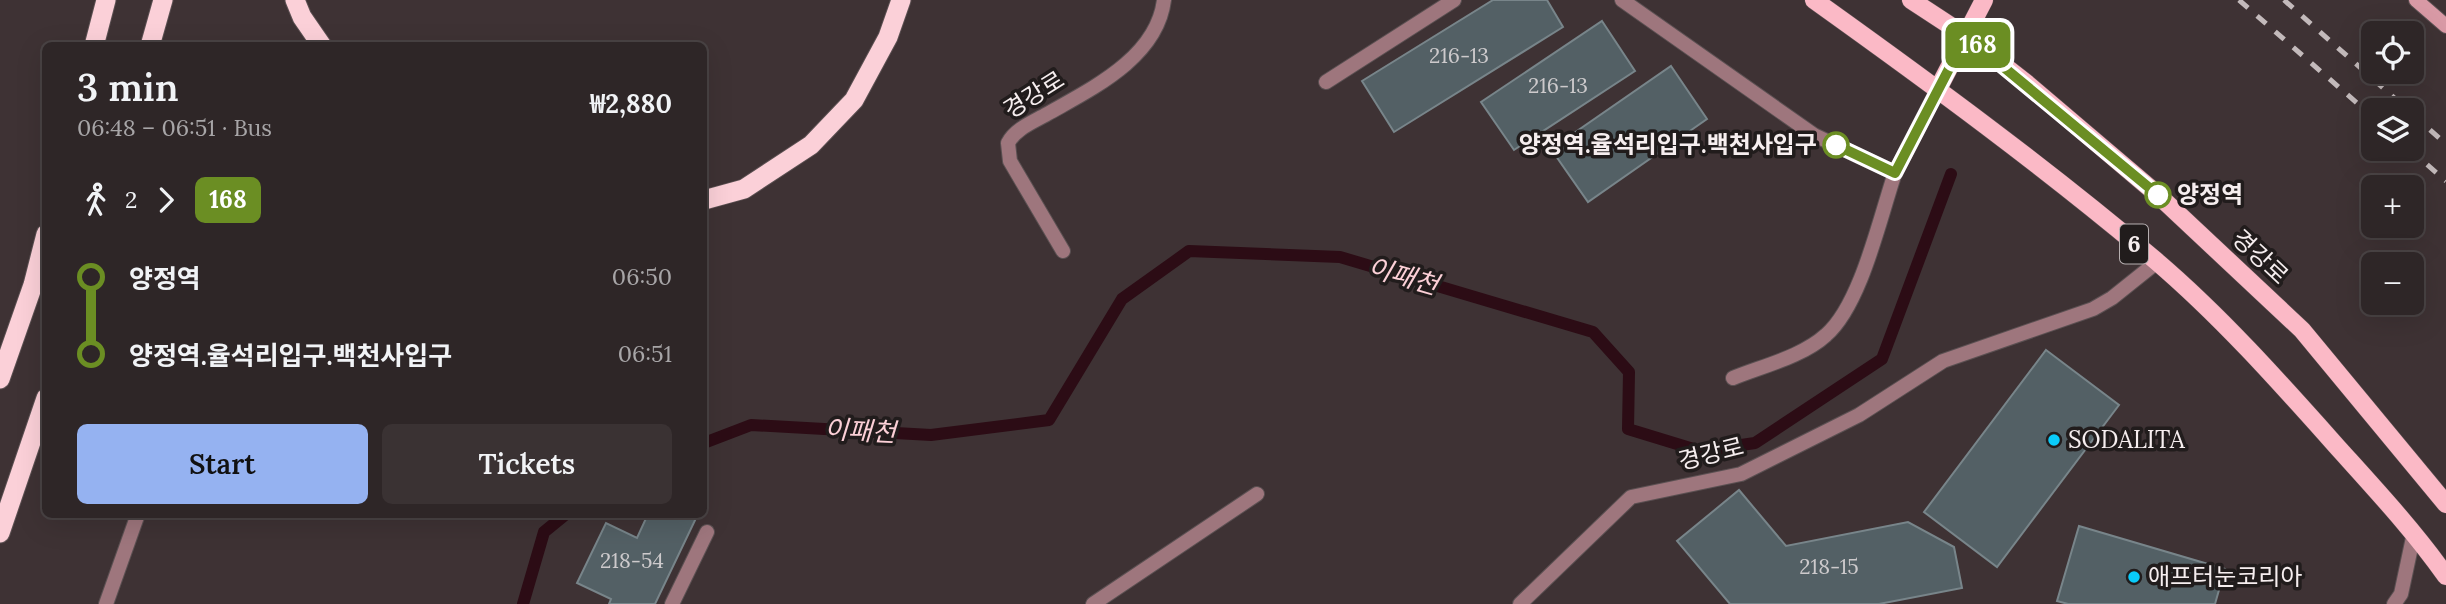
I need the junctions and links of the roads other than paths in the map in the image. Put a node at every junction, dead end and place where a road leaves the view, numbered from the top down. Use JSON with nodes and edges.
{"nodes":[{"id":1,"x":106,"y":0,"type":"edge"},
{"id":2,"x":163,"y":0,"type":"edge"},
{"id":3,"x":295,"y":0,"type":"edge"},
{"id":4,"x":901,"y":0,"type":"edge"},
{"id":5,"x":1164,"y":0,"type":"edge"},
{"id":6,"x":1454,"y":0,"type":"edge"},
{"id":7,"x":1622,"y":0,"type":"edge"},
{"id":8,"x":1814,"y":0,"type":"edge"},
{"id":9,"x":1911,"y":0,"type":"edge"},
{"id":10,"x":1984,"y":0,"type":"edge"},
{"id":11,"x":2416,"y":0,"type":"edge"},
{"id":12,"x":2446,"y":26,"type":"edge"},
{"id":13,"x":1966,"y":36,"type":"junction"},
{"id":14,"x":95,"y":42,"type":"edge"},
{"id":15,"x":151,"y":42,"type":"edge"},
{"id":16,"x":319,"y":42,"type":"edge"},
{"id":17,"x":1326,"y":82,"type":"dead end"},
{"id":18,"x":1938,"y":89,"type":"junction"},
{"id":19,"x":1895,"y":173,"type":"junction"},
{"id":20,"x":707,"y":199,"type":"edge"},
{"id":21,"x":42,"y":250,"type":"edge"},
{"id":22,"x":1063,"y":251,"type":"dead end"},
{"id":23,"x":2157,"y":262,"type":"junction"},
{"id":24,"x":1733,"y":378,"type":"dead end"},
{"id":25,"x":0,"y":379,"type":"edge"},
{"id":26,"x":42,"y":410,"type":"edge"},
{"id":27,"x":1257,"y":494,"type":"dead end"},
{"id":28,"x":2446,"y":504,"type":"edge"},
{"id":29,"x":137,"y":518,"type":"edge"},
{"id":30,"x":707,"y":532,"type":"dead end"},
{"id":31,"x":0,"y":533,"type":"edge"},
{"id":32,"x":2414,"y":533,"type":"junction"},
{"id":33,"x":2446,"y":576,"type":"edge"},
{"id":34,"x":106,"y":604,"type":"edge"},
{"id":35,"x":672,"y":604,"type":"edge"},
{"id":36,"x":1093,"y":604,"type":"edge"},
{"id":37,"x":1520,"y":604,"type":"edge"},
{"id":38,"x":2394,"y":604,"type":"edge"}],
"edges":[{"from":1,"to":14,"type":"highway"},
{"from":2,"to":15,"type":"highway"},
{"from":3,"to":16,"type":"highway"},
{"from":4,"to":20,"type":"highway"},
{"from":5,"to":22,"type":"street","name":"경강로"},
{"from":6,"to":17,"type":"street"},
{"from":7,"to":19,"type":"street"},
{"from":8,"to":18,"type":"main road","number":"6"},
{"from":9,"to":13,"type":"main road","name":"경강로","number":"6"},
{"from":10,"to":13,"type":"main road"},
{"from":11,"to":12,"type":"main road"},
{"from":13,"to":18,"type":"main road"},
{"from":13,"to":28,"type":"main road","name":"경강로","number":"6"},
{"from":18,"to":19,"type":"street"},
{"from":18,"to":23,"type":"main road","number":"6"},
{"from":19,"to":24,"type":"street"},
{"from":21,"to":25,"type":"highway"},
{"from":23,"to":32,"type":"main road","number":"6"},
{"from":23,"to":37,"type":"street","name":"경강로"},
{"from":26,"to":31,"type":"highway"},
{"from":27,"to":36,"type":"street"},
{"from":29,"to":34,"type":"street"},
{"from":30,"to":35,"type":"street"},
{"from":32,"to":33,"type":"main road","number":"6"},
{"from":32,"to":38,"type":"street"}]}
